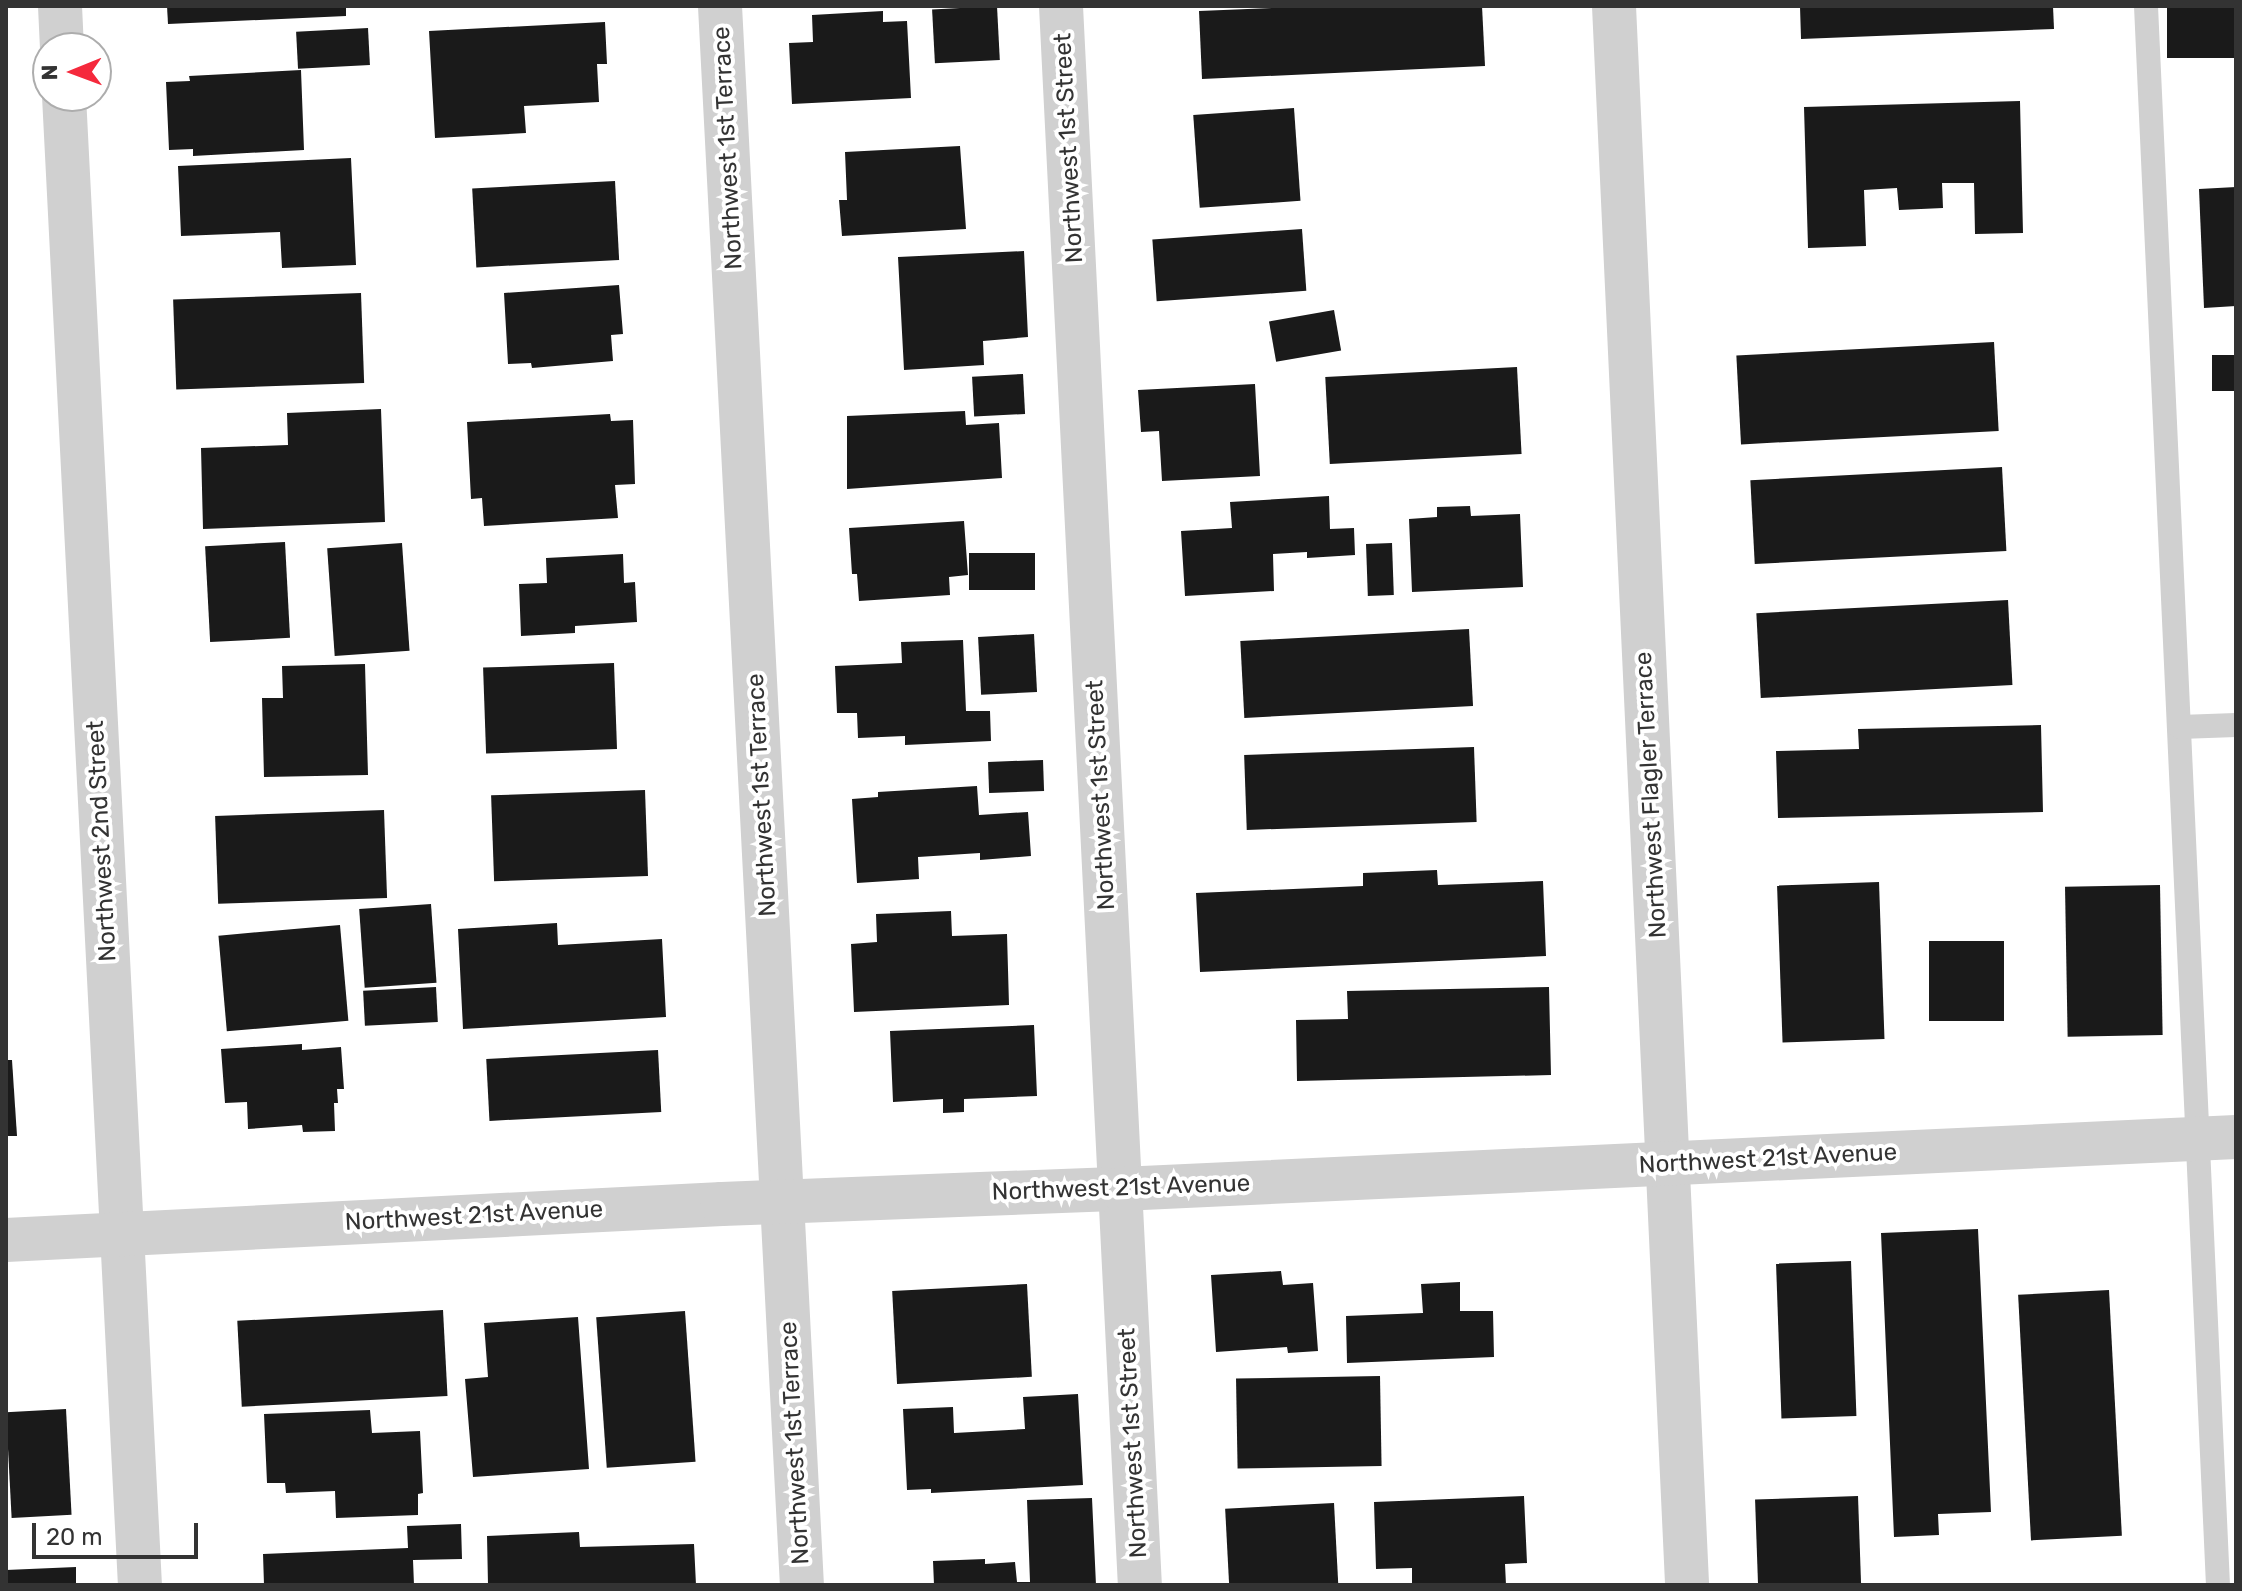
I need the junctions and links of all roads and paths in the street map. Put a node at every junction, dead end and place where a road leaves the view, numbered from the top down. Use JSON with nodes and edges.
{"nodes":[{"id":1,"x":60,"y":6,"type":"edge"},
{"id":2,"x":720,"y":6,"type":"edge"},
{"id":3,"x":1061,"y":6,"type":"edge"},
{"id":4,"x":1614,"y":6,"type":"edge"},
{"id":5,"x":2146,"y":6,"type":"edge"},
{"id":6,"x":61,"y":32,"type":"edge"},
{"id":7,"x":65,"y":112,"type":"edge"},
{"id":8,"x":2236,"y":725,"type":"edge"},
{"id":9,"x":2180,"y":727,"type":"junction"},
{"id":10,"x":2218,"y":1138,"type":"edge"},
{"id":11,"x":1667,"y":1164,"type":"junction"},
{"id":12,"x":1121,"y":1189,"type":"junction"},
{"id":13,"x":784,"y":1201,"type":"junction"},
{"id":14,"x":122,"y":1234,"type":"junction"},
{"id":15,"x":6,"y":1240,"type":"edge"},
{"id":16,"x":140,"y":1585,"type":"edge"},
{"id":17,"x":802,"y":1585,"type":"edge"},
{"id":18,"x":1140,"y":1585,"type":"edge"},
{"id":19,"x":1687,"y":1585,"type":"edge"},
{"id":20,"x":2218,"y":1585,"type":"edge"}],
"edges":[{"from":1,"to":6,"type":"street"},
{"from":2,"to":13,"type":"street","name":"Northwest 1st Terrace"},
{"from":3,"to":12,"type":"street","name":"Northwest 1st Street"},
{"from":4,"to":11,"type":"street","name":"Northwest Flagler Terrace"},
{"from":5,"to":9,"type":"lane"},
{"from":7,"to":14,"type":"street","name":"Northwest 2nd Street"},
{"from":8,"to":9,"type":"lane"},
{"from":9,"to":10,"type":"lane"},
{"from":10,"to":11,"type":"street","name":"Northwest 21st Avenue"},
{"from":10,"to":20,"type":"lane"},
{"from":11,"to":12,"type":"street","name":"Northwest 21st Avenue"},
{"from":11,"to":19,"type":"street","name":"Northwest Flagler Terrace"},
{"from":12,"to":13,"type":"street","name":"Northwest 21st Avenue"},
{"from":12,"to":18,"type":"street","name":"Northwest 1st Street"},
{"from":13,"to":14,"type":"street","name":"Northwest 21st Avenue"},
{"from":13,"to":17,"type":"street","name":"Northwest 1st Terrace"},
{"from":14,"to":15,"type":"street","name":"Northwest 21st Avenue"},
{"from":14,"to":16,"type":"street","name":"Northwest 2nd Street"}]}
